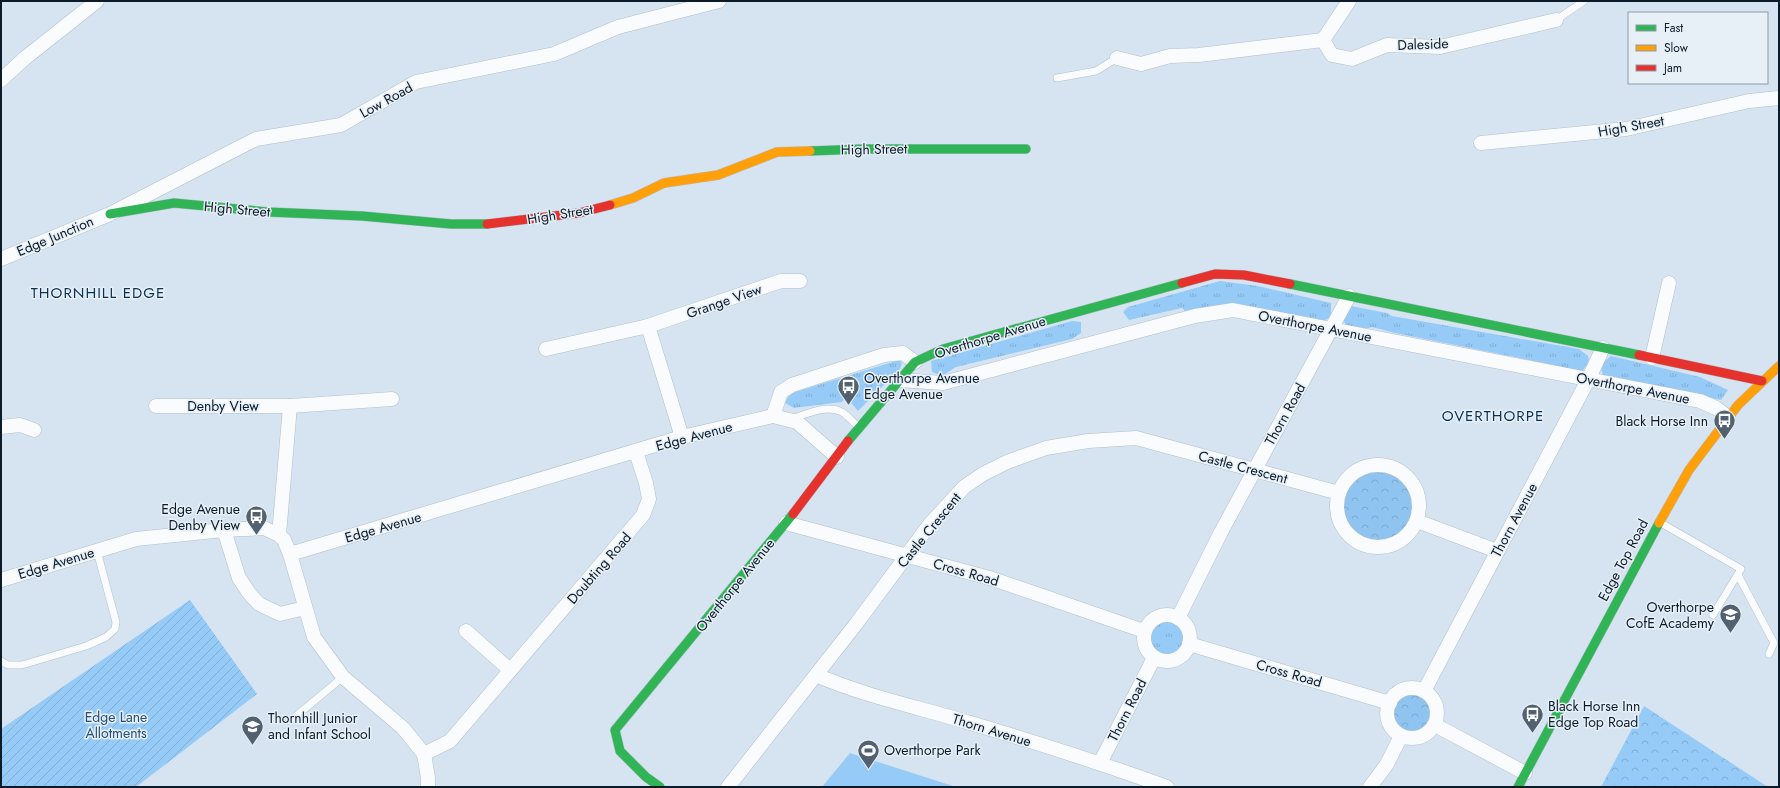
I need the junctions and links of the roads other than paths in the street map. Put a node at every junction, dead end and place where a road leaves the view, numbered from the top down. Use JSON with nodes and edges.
{"nodes":[{"id":1,"x":97,"y":1,"type":"edge"},
{"id":2,"x":719,"y":1,"type":"edge"},
{"id":3,"x":1349,"y":1,"type":"edge"},
{"id":4,"x":1584,"y":1,"type":"edge"},
{"id":5,"x":1556,"y":20,"type":"joint"},
{"id":6,"x":1323,"y":40,"type":"junction"},
{"id":7,"x":1117,"y":58,"type":"joint"},
{"id":8,"x":1057,"y":78,"type":"dead end"},
{"id":9,"x":1,"y":80,"type":"edge"},
{"id":10,"x":1779,"y":98,"type":"edge"},
{"id":11,"x":1481,"y":143,"type":"dead end"},
{"id":12,"x":1026,"y":149,"type":"dead end"},
{"id":13,"x":110,"y":214,"type":"junction"},
{"id":14,"x":1,"y":259,"type":"edge"},
{"id":15,"x":800,"y":280,"type":"dead end"},
{"id":16,"x":1670,"y":283,"type":"dead end"},
{"id":17,"x":1349,"y":296,"type":"junction"},
{"id":18,"x":648,"y":326,"type":"junction"},
{"id":19,"x":1331,"y":329,"type":"junction"},
{"id":20,"x":1603,"y":348,"type":"junction"},
{"id":21,"x":546,"y":350,"type":"dead end"},
{"id":22,"x":1652,"y":358,"type":"junction"},
{"id":23,"x":915,"y":362,"type":"junction"},
{"id":24,"x":1779,"y":366,"type":"edge"},
{"id":25,"x":900,"y":380,"type":"junction"},
{"id":26,"x":1588,"y":380,"type":"junction"},
{"id":27,"x":1762,"y":381,"type":"junction"},
{"id":28,"x":392,"y":399,"type":"dead end"},
{"id":29,"x":156,"y":406,"type":"dead end"},
{"id":30,"x":290,"y":406,"type":"junction"},
{"id":31,"x":773,"y":416,"type":"junction"},
{"id":32,"x":1728,"y":417,"type":"junction"},
{"id":33,"x":788,"y":420,"type":"junction"},
{"id":34,"x":1,"y":427,"type":"edge"},
{"id":35,"x":859,"y":427,"type":"junction"},
{"id":36,"x":34,"y":430,"type":"dead end"},
{"id":37,"x":682,"y":437,"type":"junction"},
{"id":38,"x":636,"y":452,"type":"junction"},
{"id":39,"x":837,"y":457,"type":"junction"},
{"id":40,"x":1254,"y":470,"type":"junction"},
{"id":41,"x":1339,"y":493,"type":"junction"},
{"id":42,"x":1417,"y":521,"type":"junction"},
{"id":43,"x":1659,"y":522,"type":"junction"},
{"id":44,"x":786,"y":523,"type":"junction"},
{"id":45,"x":224,"y":530,"type":"junction"},
{"id":46,"x":279,"y":535,"type":"junction"},
{"id":47,"x":97,"y":551,"type":"junction"},
{"id":48,"x":1497,"y":551,"type":"junction"},
{"id":49,"x":290,"y":554,"type":"junction"},
{"id":50,"x":906,"y":555,"type":"junction"},
{"id":51,"x":1738,"y":574,"type":"junction"},
{"id":52,"x":1,"y":580,"type":"edge"},
{"id":53,"x":305,"y":608,"type":"junction"},
{"id":54,"x":1713,"y":615,"type":"dead end"},
{"id":55,"x":1178,"y":618,"type":"junction"},
{"id":56,"x":466,"y":631,"type":"dead end"},
{"id":57,"x":1144,"y":631,"type":"junction"},
{"id":58,"x":1189,"y":644,"type":"junction"},
{"id":59,"x":1769,"y":654,"type":"dead end"},
{"id":60,"x":1154,"y":658,"type":"junction"},
{"id":61,"x":1,"y":661,"type":"edge"},
{"id":62,"x":510,"y":670,"type":"junction"},
{"id":63,"x":816,"y":675,"type":"junction"},
{"id":64,"x":343,"y":677,"type":"junction"},
{"id":65,"x":1424,"y":691,"type":"junction"},
{"id":66,"x":1390,"y":703,"type":"junction"},
{"id":67,"x":290,"y":721,"type":"dead end"},
{"id":68,"x":1435,"y":725,"type":"junction"},
{"id":69,"x":1401,"y":736,"type":"junction"},
{"id":70,"x":424,"y":754,"type":"junction"},
{"id":71,"x":1100,"y":763,"type":"junction"},
{"id":72,"x":1524,"y":773,"type":"junction"},
{"id":73,"x":428,"y":787,"type":"edge"},
{"id":74,"x":660,"y":787,"type":"edge"},
{"id":75,"x":728,"y":787,"type":"edge"},
{"id":76,"x":1167,"y":787,"type":"edge"},
{"id":77,"x":1370,"y":787,"type":"edge"},
{"id":78,"x":1518,"y":787,"type":"edge"}],
"edges":[{"from":1,"to":9,"type":"street"},
{"from":2,"to":13,"type":"street","name":"Low Road"},
{"from":3,"to":6,"type":"street"},
{"from":4,"to":5,"type":"lane"},
{"from":5,"to":6,"type":"street","name":"Daleside"},
{"from":6,"to":7,"type":"street"},
{"from":7,"to":8,"type":"lane"},
{"from":10,"to":11,"type":"street","name":"High Street"},
{"from":12,"to":13,"type":"street","name":"High Street"},
{"from":13,"to":14,"type":"street","name":"Edge Junction"},
{"from":15,"to":18,"type":"street","name":"Grange View"},
{"from":16,"to":22,"type":"street"},
{"from":17,"to":19,"type":"street","name":"Thorn Road"},
{"from":17,"to":20,"type":"street","name":"Overthorpe Avenue"},
{"from":17,"to":23,"type":"street","name":"Overthorpe Avenue"},
{"from":18,"to":21,"type":"street","name":"Grange View"},
{"from":18,"to":37,"type":"street"},
{"from":19,"to":25,"type":"street","name":"Overthorpe Avenue"},
{"from":19,"to":26,"type":"street","name":"Overthorpe Avenue"},
{"from":19,"to":40,"type":"street","name":"Thorn Road"},
{"from":20,"to":22,"type":"street","name":"Overthorpe Avenue"},
{"from":20,"to":26,"type":"street","name":"Thorn Avenue"},
{"from":22,"to":27,"type":"street","name":"Overthorpe Avenue"},
{"from":23,"to":25,"type":"street","name":"Overthorpe Avenue"},
{"from":23,"to":31,"type":"street"},
{"from":24,"to":27,"type":"street","name":"Edge Top Road"},
{"from":25,"to":35,"type":"street","name":"Overthorpe Avenue"},
{"from":26,"to":32,"type":"street","name":"Overthorpe Avenue"},
{"from":26,"to":48,"type":"street","name":"Thorn Avenue"},
{"from":27,"to":32,"type":"street","name":"Edge Top Road"},
{"from":28,"to":30,"type":"street","name":"Denby View"},
{"from":29,"to":30,"type":"street","name":"Denby View"},
{"from":30,"to":46,"type":"street"},
{"from":31,"to":33,"type":"street","name":"Edge Avenue"},
{"from":31,"to":37,"type":"street","name":"Edge Avenue"},
{"from":32,"to":43,"type":"street","name":"Edge Top Road"},
{"from":33,"to":35,"type":"lane"},
{"from":33,"to":39,"type":"street","name":"Edge Avenue"},
{"from":34,"to":36,"type":"street"},
{"from":35,"to":39,"type":"street","name":"Overthorpe Avenue"},
{"from":37,"to":38,"type":"street","name":"Edge Avenue"},
{"from":38,"to":49,"type":"street","name":"Edge Avenue"},
{"from":38,"to":62,"type":"street","name":"Doubting Road"},
{"from":39,"to":44,"type":"street","name":"Overthorpe Avenue"},
{"from":40,"to":41,"type":"street","name":"Castle Crescent"},
{"from":40,"to":50,"type":"street","name":"Castle Crescent"},
{"from":40,"to":55,"type":"street","name":"Thorn Road"},
{"from":41,"to":42,"type":"street"},
{"from":41,"to":42,"type":"street"},
{"from":42,"to":48,"type":"street"},
{"from":43,"to":51,"type":"lane"},
{"from":43,"to":72,"type":"street","name":"Edge Top Road"},
{"from":44,"to":50,"type":"street","name":"Cross Road"},
{"from":44,"to":74,"type":"street","name":"Overthorpe Avenue"},
{"from":45,"to":46,"type":"street","name":"Edge Avenue"},
{"from":45,"to":47,"type":"street","name":"Edge Avenue"},
{"from":45,"to":53,"type":"street"},
{"from":46,"to":49,"type":"street"},
{"from":47,"to":52,"type":"street","name":"Edge Avenue"},
{"from":47,"to":61,"type":"lane"},
{"from":48,"to":65,"type":"street","name":"Thorn Avenue"},
{"from":49,"to":53,"type":"street"},
{"from":50,"to":57,"type":"street","name":"Cross Road"},
{"from":50,"to":63,"type":"street","name":"Castle Crescent"},
{"from":51,"to":54,"type":"lane"},
{"from":51,"to":59,"type":"lane"},
{"from":53,"to":64,"type":"street"},
{"from":55,"to":57,"type":"street"},
{"from":55,"to":58,"type":"street"},
{"from":56,"to":62,"type":"street"},
{"from":57,"to":60,"type":"street"},
{"from":58,"to":60,"type":"street"},
{"from":58,"to":66,"type":"street","name":"Cross Road"},
{"from":60,"to":71,"type":"street","name":"Thorn Road"},
{"from":62,"to":70,"type":"street","name":"Doubting Road"},
{"from":63,"to":71,"type":"street","name":"Thorn Avenue"},
{"from":63,"to":75,"type":"street","name":"Castle Crescent"},
{"from":64,"to":67,"type":"lane"},
{"from":64,"to":70,"type":"street"},
{"from":65,"to":66,"type":"street"},
{"from":65,"to":68,"type":"street"},
{"from":66,"to":69,"type":"street"},
{"from":68,"to":69,"type":"street"},
{"from":68,"to":72,"type":"street"},
{"from":69,"to":77,"type":"street"},
{"from":70,"to":73,"type":"street"},
{"from":71,"to":76,"type":"street","name":"Thorn Avenue"},
{"from":72,"to":78,"type":"street","name":"Edge Top Road"}]}
